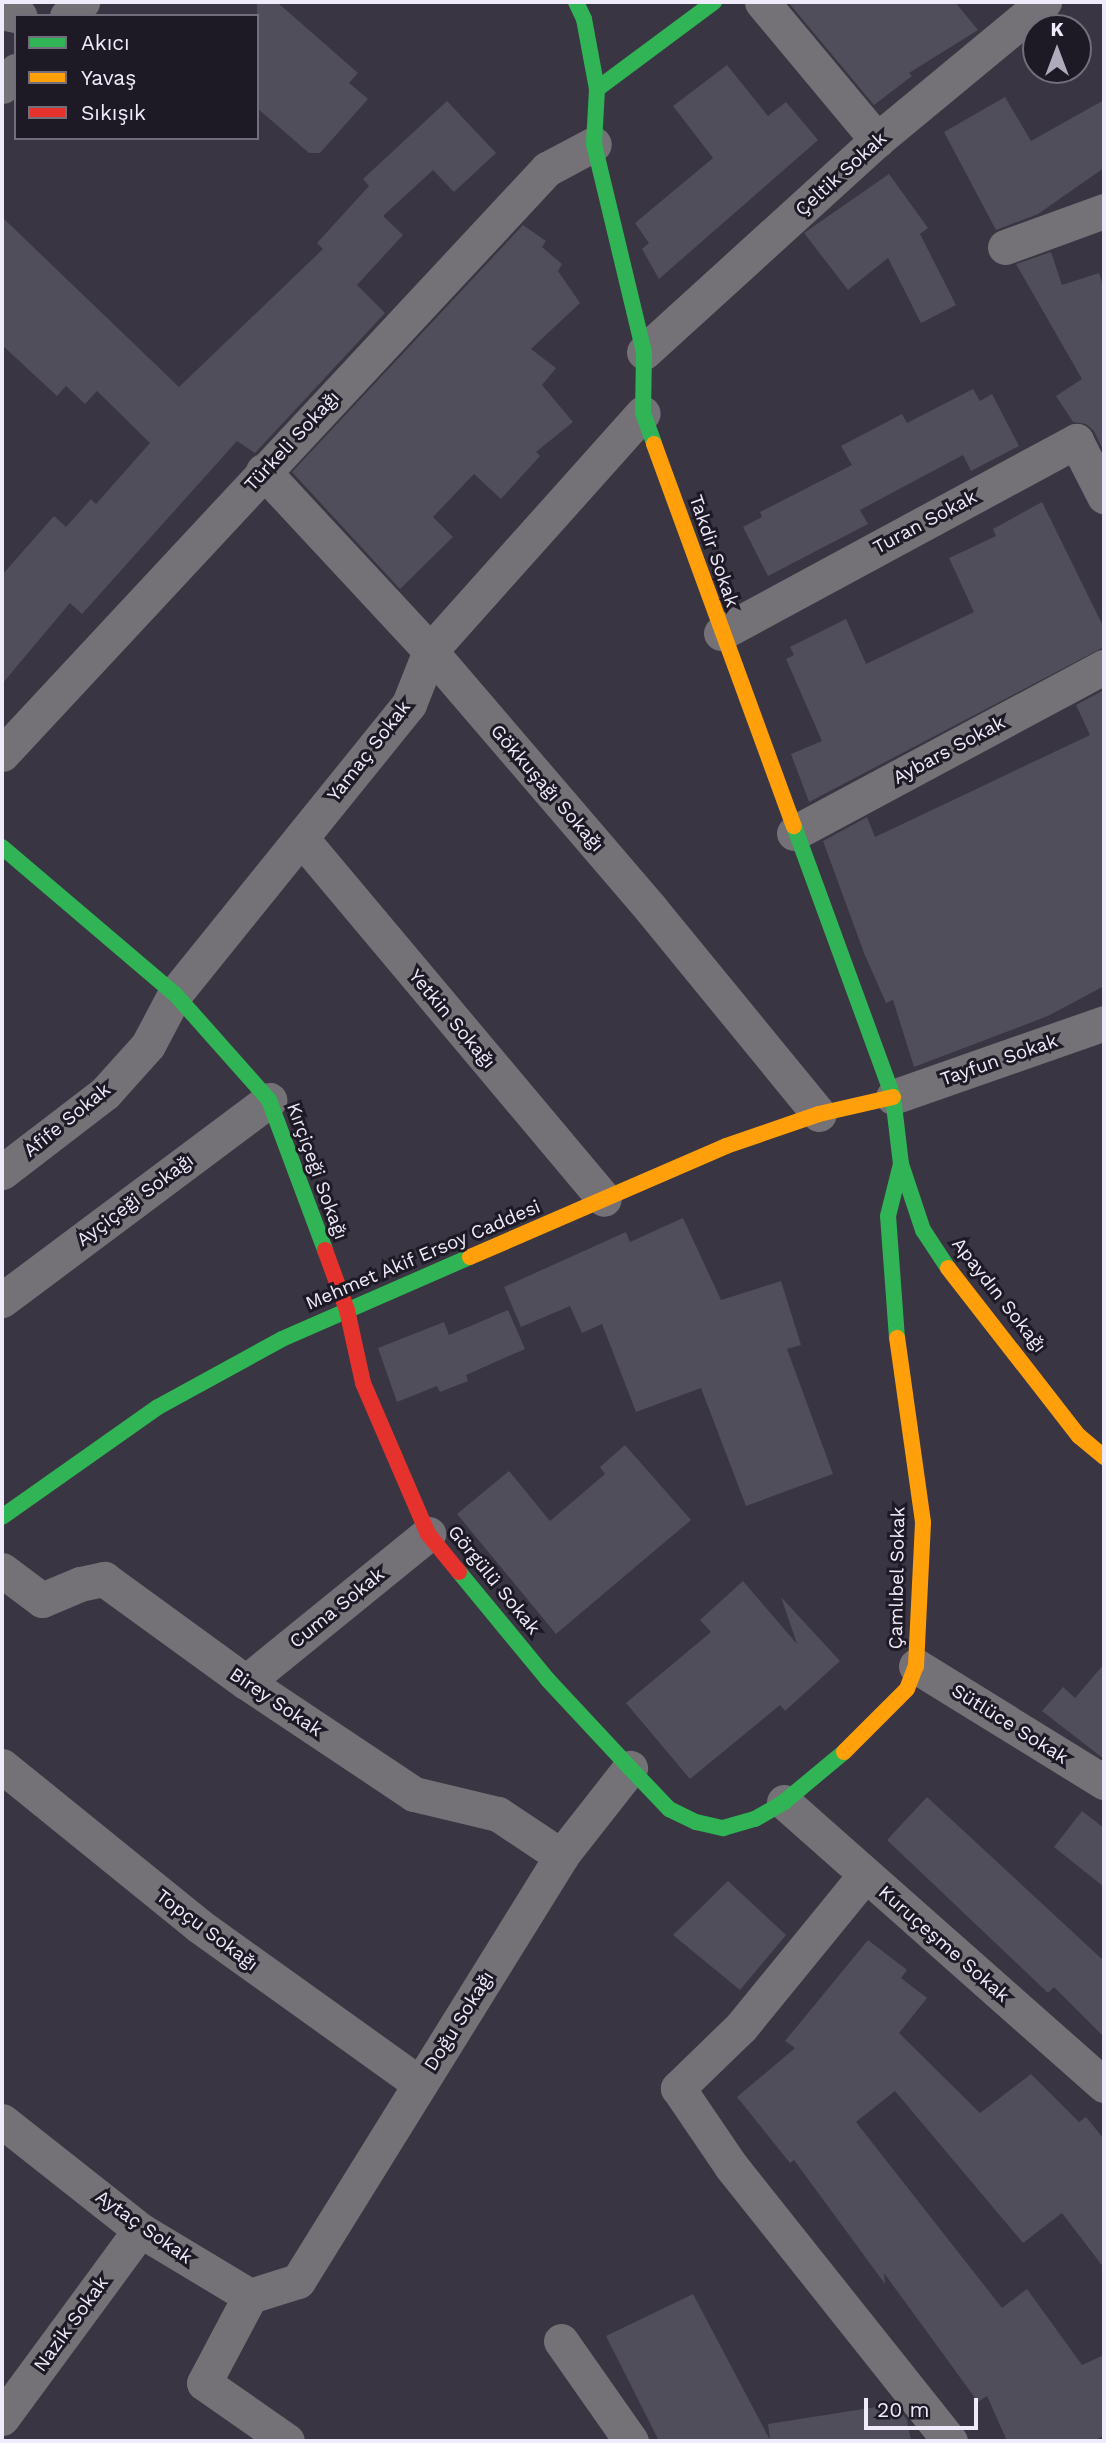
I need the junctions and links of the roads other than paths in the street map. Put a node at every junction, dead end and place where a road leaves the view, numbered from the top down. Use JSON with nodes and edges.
{"nodes":[{"id":1,"x":82,"y":2,"type":"edge"},
{"id":2,"x":576,"y":2,"type":"edge"},
{"id":3,"x":714,"y":2,"type":"edge"},
{"id":4,"x":762,"y":2,"type":"edge"},
{"id":5,"x":1044,"y":2,"type":"edge"},
{"id":6,"x":69,"y":14,"type":"edge"},
{"id":7,"x":14,"y":73,"type":"edge"},
{"id":8,"x":2,"y":86,"type":"edge"},
{"id":9,"x":597,"y":89,"type":"junction"},
{"id":10,"x":877,"y":140,"type":"junction"},
{"id":11,"x":594,"y":144,"type":"junction"},
{"id":12,"x":1104,"y":211,"type":"edge"},
{"id":13,"x":1004,"y":247,"type":"dead end"},
{"id":14,"x":644,"y":352,"type":"junction"},
{"id":15,"x":643,"y":413,"type":"junction"},
{"id":16,"x":263,"y":471,"type":"junction"},
{"id":17,"x":1104,"y":496,"type":"edge"},
{"id":18,"x":720,"y":634,"type":"junction"},
{"id":19,"x":430,"y":651,"type":"junction"},
{"id":20,"x":1104,"y":667,"type":"edge"},
{"id":21,"x":2,"y":754,"type":"edge"},
{"id":22,"x":794,"y":833,"type":"junction"},
{"id":23,"x":301,"y":838,"type":"junction"},
{"id":24,"x":2,"y":847,"type":"edge"},
{"id":25,"x":175,"y":995,"type":"junction"},
{"id":26,"x":1104,"y":1023,"type":"edge"},
{"id":27,"x":893,"y":1097,"type":"junction"},
{"id":28,"x":269,"y":1100,"type":"junction"},
{"id":29,"x":819,"y":1114,"type":"junction"},
{"id":30,"x":901,"y":1164,"type":"junction"},
{"id":31,"x":2,"y":1172,"type":"edge"},
{"id":32,"x":604,"y":1199,"type":"junction"},
{"id":33,"x":2,"y":1300,"type":"edge"},
{"id":34,"x":346,"y":1310,"type":"junction"},
{"id":35,"x":1104,"y":1457,"type":"edge"},
{"id":36,"x":2,"y":1517,"type":"edge"},
{"id":37,"x":428,"y":1534,"type":"junction"},
{"id":38,"x":2,"y":1570,"type":"edge"},
{"id":39,"x":916,"y":1666,"type":"junction"},
{"id":40,"x":246,"y":1682,"type":"junction"},
{"id":41,"x":2,"y":1766,"type":"edge"},
{"id":42,"x":630,"y":1768,"type":"junction"},
{"id":43,"x":1104,"y":1782,"type":"edge"},
{"id":44,"x":784,"y":1802,"type":"junction"},
{"id":45,"x":561,"y":1856,"type":"junction"},
{"id":46,"x":865,"y":1875,"type":"junction"},
{"id":47,"x":420,"y":2084,"type":"junction"},
{"id":48,"x":1104,"y":2085,"type":"edge"},
{"id":49,"x":2,"y":2121,"type":"edge"},
{"id":50,"x":141,"y":2230,"type":"junction"},
{"id":51,"x":250,"y":2297,"type":"junction"},
{"id":52,"x":561,"y":2341,"type":"dead end"},
{"id":53,"x":2,"y":2418,"type":"edge"},
{"id":54,"x":287,"y":2441,"type":"edge"},
{"id":55,"x":631,"y":2441,"type":"edge"},
{"id":56,"x":950,"y":2441,"type":"edge"}],
"edges":[{"from":1,"to":6,"type":"street"},
{"from":2,"to":9,"type":"street","name":"Takdir Sokak"},
{"from":3,"to":9,"type":"street"},
{"from":4,"to":10,"type":"street"},
{"from":5,"to":10,"type":"street","name":"Çeltik Sokak"},
{"from":7,"to":8,"type":"street"},
{"from":9,"to":11,"type":"street","name":"Takdir Sokak"},
{"from":10,"to":14,"type":"street","name":"Çeltik Sokak"},
{"from":11,"to":14,"type":"street","name":"Takdir Sokak"},
{"from":11,"to":16,"type":"street","name":"Türkeli Sokağı"},
{"from":12,"to":13,"type":"street"},
{"from":14,"to":15,"type":"street","name":"Takdir Sokak"},
{"from":15,"to":18,"type":"street","name":"Takdir Sokak"},
{"from":15,"to":19,"type":"street","name":"Yamaç Sokak"},
{"from":16,"to":19,"type":"street","name":"Gökkuşağı Sokağı"},
{"from":16,"to":21,"type":"street","name":"Türkeli Sokağı"},
{"from":17,"to":18,"type":"street","name":"Turan Sokak"},
{"from":18,"to":22,"type":"street","name":"Takdir Sokak"},
{"from":19,"to":23,"type":"street","name":"Yamaç Sokak"},
{"from":19,"to":29,"type":"street","name":"Gökkuşağı Sokağı"},
{"from":20,"to":22,"type":"street","name":"Aybars Sokak"},
{"from":22,"to":27,"type":"street","name":"Takdir Sokak"},
{"from":23,"to":25,"type":"street","name":"Yamaç Sokak"},
{"from":23,"to":32,"type":"street","name":"Yetkin Sokağı"},
{"from":24,"to":25,"type":"street","name":"Kırçiçeği Sokağı"},
{"from":25,"to":28,"type":"street","name":"Kırçiçeği Sokağı"},
{"from":25,"to":31,"type":"street","name":"Afife Sokak"},
{"from":26,"to":27,"type":"street","name":"Tayfun Sokak"},
{"from":27,"to":29,"type":"street","name":"Mehmet Akif Ersoy Caddesi"},
{"from":27,"to":30,"type":"street","name":"Apaydın Sokağı"},
{"from":28,"to":33,"type":"street","name":"Ayçiçeği Sokağı"},
{"from":28,"to":34,"type":"street","name":"Kırçiçeği Sokağı"},
{"from":29,"to":32,"type":"street","name":"Mehmet Akif Ersoy Caddesi"},
{"from":30,"to":35,"type":"street","name":"Apaydın Sokağı"},
{"from":30,"to":39,"type":"street","name":"Çamlıbel Sokak"},
{"from":32,"to":34,"type":"street","name":"Mehmet Akif Ersoy Caddesi"},
{"from":34,"to":36,"type":"street","name":"Mehmet Akif Ersoy Caddesi"},
{"from":34,"to":37,"type":"street","name":"Görgülü Sokak"},
{"from":37,"to":40,"type":"street","name":"Cuma Sokak"},
{"from":37,"to":42,"type":"street","name":"Görgülü Sokak"},
{"from":38,"to":40,"type":"street","name":"Birey Sokak"},
{"from":39,"to":43,"type":"street","name":"Sütlüce Sokak"},
{"from":39,"to":44,"type":"street","name":"Çamlıbel Sokak"},
{"from":40,"to":45,"type":"street","name":"Birey Sokak"},
{"from":41,"to":47,"type":"street","name":"Topçu Sokağı"},
{"from":42,"to":44,"type":"street","name":"Çamlıbel Sokak"},
{"from":42,"to":45,"type":"street","name":"Doğu Sokağı"},
{"from":44,"to":46,"type":"street","name":"Kuruçeşme Sokak"},
{"from":45,"to":47,"type":"street","name":"Doğu Sokağı"},
{"from":46,"to":48,"type":"street","name":"Kuruçeşme Sokak"},
{"from":46,"to":56,"type":"street"},
{"from":47,"to":51,"type":"street","name":"Doğu Sokağı"},
{"from":49,"to":50,"type":"street","name":"Aytaç Sokak"},
{"from":50,"to":51,"type":"street","name":"Aytaç Sokak"},
{"from":50,"to":53,"type":"street","name":"Nazik Sokak"},
{"from":51,"to":54,"type":"street"},
{"from":52,"to":55,"type":"street"}]}
